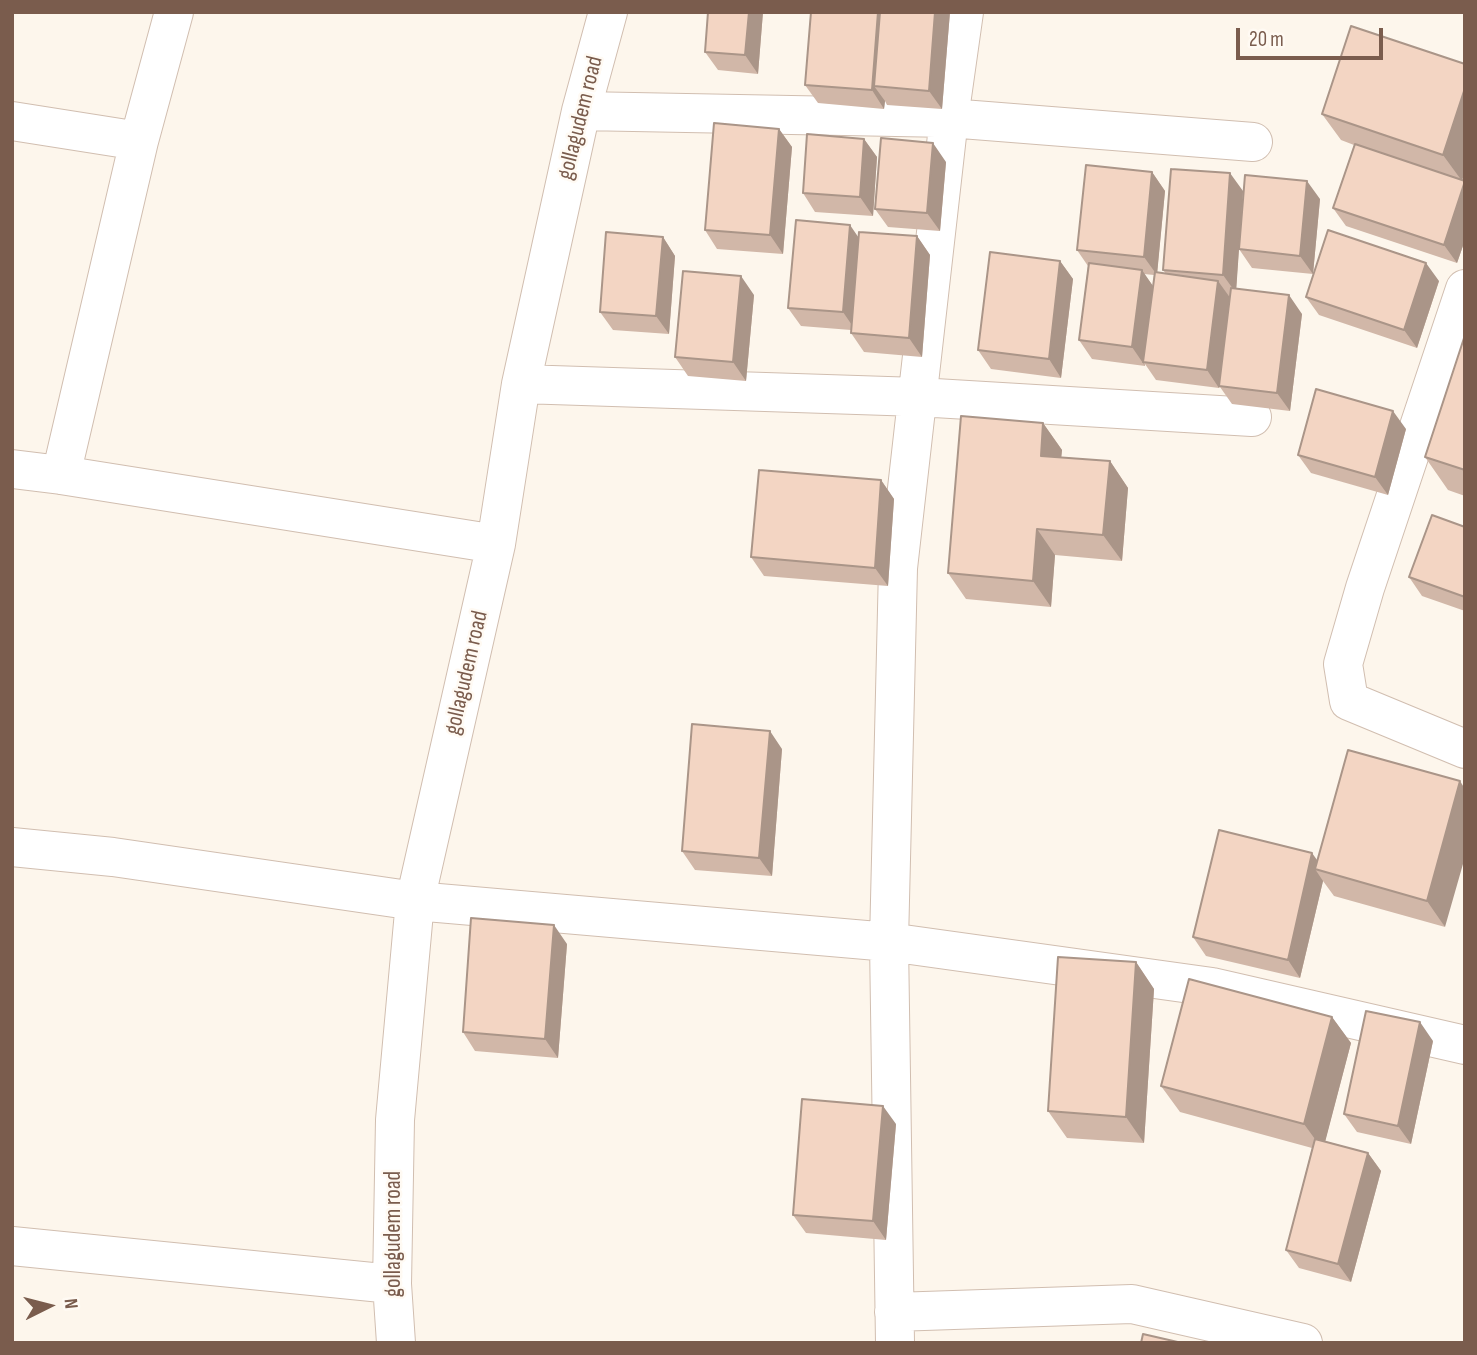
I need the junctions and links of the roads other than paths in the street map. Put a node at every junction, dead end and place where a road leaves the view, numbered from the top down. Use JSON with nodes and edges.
{"nodes":[{"id":1,"x":174,"y":12,"type":"edge"},
{"id":2,"x":608,"y":12,"type":"edge"},
{"id":3,"x":964,"y":12,"type":"edge"},
{"id":4,"x":581,"y":111,"type":"junction"},
{"id":5,"x":949,"y":118,"type":"junction"},
{"id":6,"x":12,"y":121,"type":"edge"},
{"id":7,"x":139,"y":141,"type":"junction"},
{"id":8,"x":1253,"y":142,"type":"dead end"},
{"id":9,"x":1465,"y":289,"type":"edge"},
{"id":10,"x":521,"y":384,"type":"junction"},
{"id":11,"x":918,"y":397,"type":"junction"},
{"id":12,"x":1252,"y":417,"type":"dead end"},
{"id":13,"x":12,"y":470,"type":"edge"},
{"id":14,"x":61,"y":475,"type":"junction"},
{"id":15,"x":496,"y":544,"type":"junction"},
{"id":16,"x":1465,"y":749,"type":"edge"},
{"id":17,"x":12,"y":846,"type":"edge"},
{"id":18,"x":415,"y":901,"type":"junction"},
{"id":19,"x":889,"y":942,"type":"junction"},
{"id":20,"x":1465,"y":1045,"type":"edge"},
{"id":21,"x":12,"y":1246,"type":"edge"},
{"id":22,"x":392,"y":1284,"type":"junction"},
{"id":23,"x":894,"y":1328,"type":"edge"},
{"id":24,"x":396,"y":1343,"type":"edge"},
{"id":25,"x":1303,"y":1343,"type":"edge"}],
"edges":[{"from":1,"to":7,"type":"street"},
{"from":2,"to":4,"type":"street","name":"gollagudem road"},
{"from":3,"to":5,"type":"street"},
{"from":4,"to":5,"type":"street"},
{"from":4,"to":10,"type":"street","name":"gollagudem road"},
{"from":5,"to":8,"type":"street"},
{"from":5,"to":11,"type":"street"},
{"from":6,"to":7,"type":"street"},
{"from":7,"to":14,"type":"street"},
{"from":9,"to":16,"type":"street"},
{"from":10,"to":11,"type":"street"},
{"from":10,"to":15,"type":"street","name":"gollagudem road"},
{"from":11,"to":12,"type":"street"},
{"from":11,"to":19,"type":"street"},
{"from":13,"to":14,"type":"street"},
{"from":14,"to":15,"type":"street"},
{"from":15,"to":18,"type":"street","name":"gollagudem road"},
{"from":17,"to":18,"type":"street"},
{"from":18,"to":19,"type":"street"},
{"from":18,"to":22,"type":"street","name":"gollagudem road"},
{"from":19,"to":20,"type":"street"},
{"from":19,"to":23,"type":"street"},
{"from":21,"to":22,"type":"street"},
{"from":22,"to":24,"type":"street","name":"gollagudem road"},
{"from":23,"to":25,"type":"street"}]}
